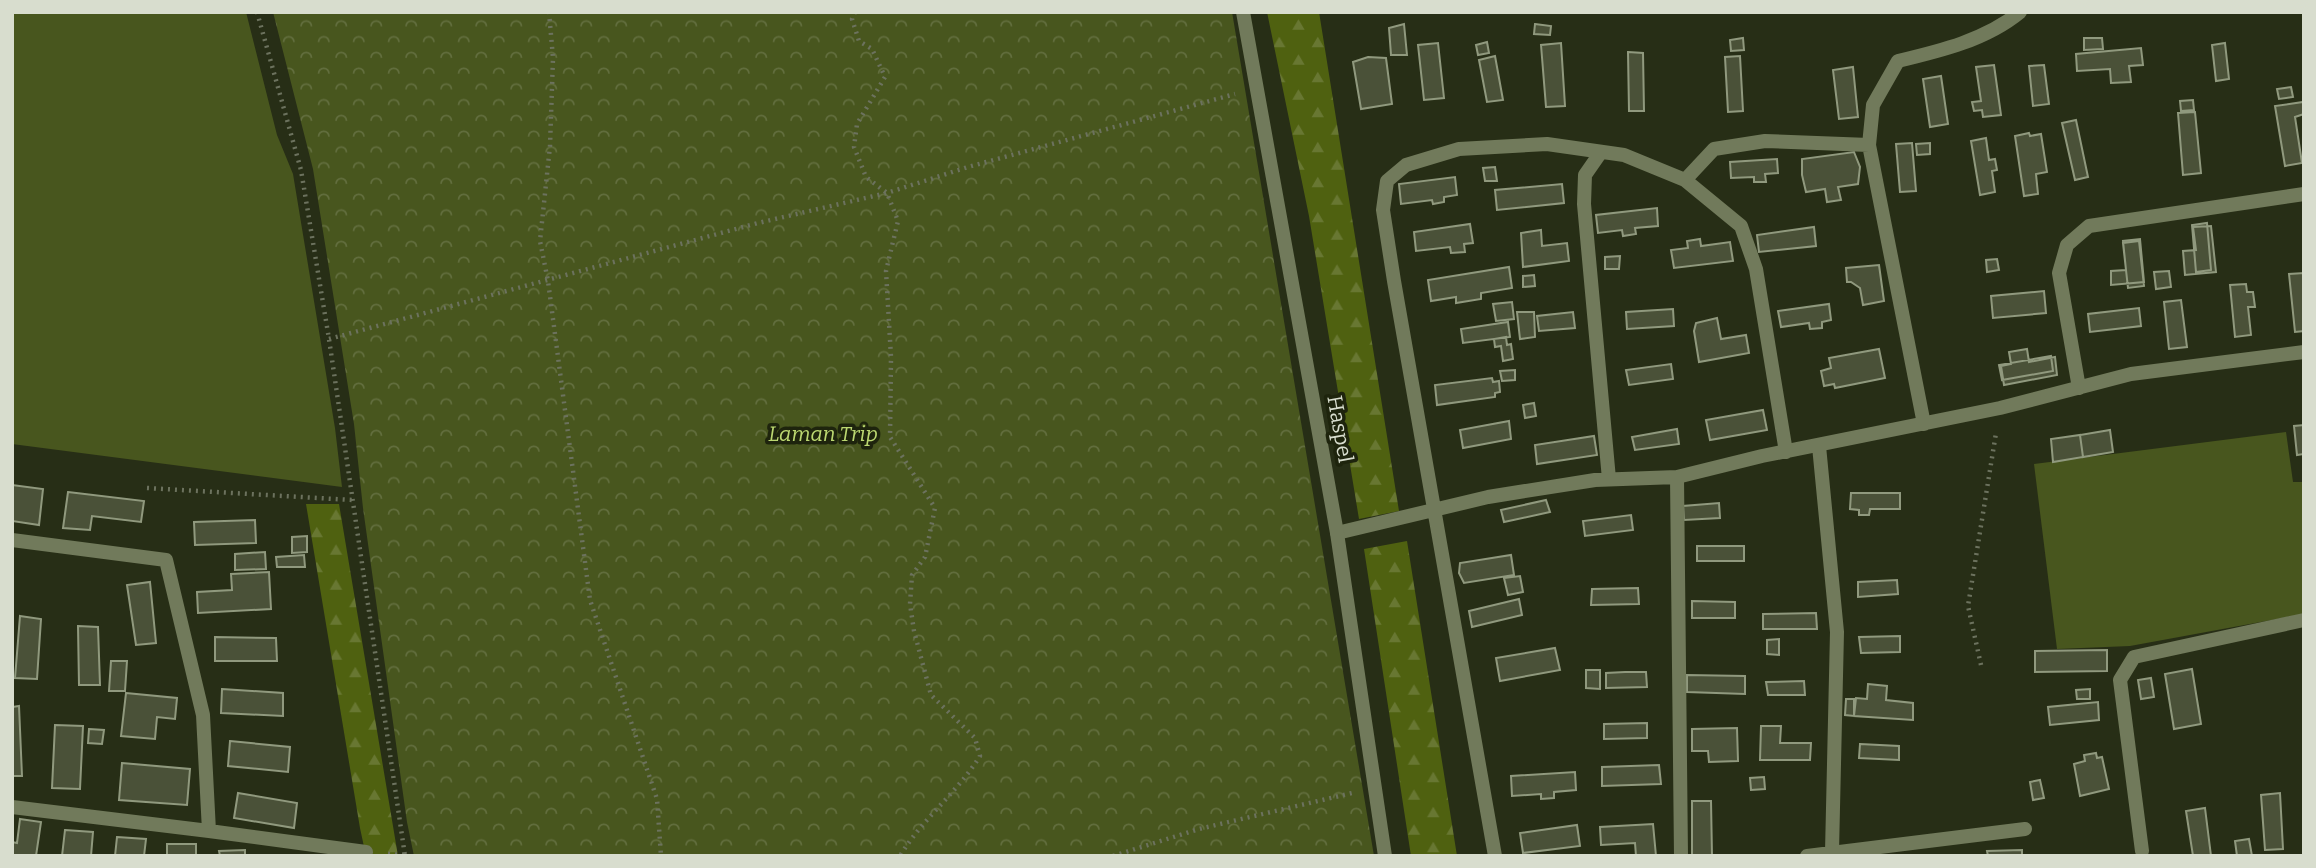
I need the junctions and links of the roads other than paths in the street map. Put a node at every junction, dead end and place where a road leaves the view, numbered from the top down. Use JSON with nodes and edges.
{"nodes":[{"id":1,"x":1243,"y":12,"type":"edge"},
{"id":2,"x":2020,"y":12,"type":"edge"},
{"id":3,"x":1869,"y":145,"type":"junction"},
{"id":4,"x":1601,"y":152,"type":"junction"},
{"id":5,"x":1685,"y":180,"type":"junction"},
{"id":6,"x":2304,"y":194,"type":"edge"},
{"id":7,"x":2304,"y":352,"type":"edge"},
{"id":8,"x":2079,"y":388,"type":"junction"},
{"id":9,"x":1924,"y":424,"type":"junction"},
{"id":10,"x":1819,"y":446,"type":"junction"},
{"id":11,"x":1786,"y":452,"type":"junction"},
{"id":12,"x":1677,"y":477,"type":"junction"},
{"id":13,"x":1609,"y":479,"type":"junction"},
{"id":14,"x":1433,"y":511,"type":"junction"},
{"id":15,"x":1337,"y":533,"type":"junction"},
{"id":16,"x":12,"y":540,"type":"edge"},
{"id":17,"x":2304,"y":620,"type":"edge"},
{"id":18,"x":12,"y":807,"type":"edge"},
{"id":19,"x":2025,"y":829,"type":"dead end"},
{"id":20,"x":209,"y":831,"type":"junction"},
{"id":21,"x":2142,"y":851,"type":"dead end"},
{"id":22,"x":366,"y":852,"type":"dead end"},
{"id":23,"x":1832,"y":852,"type":"junction"},
{"id":24,"x":1385,"y":856,"type":"edge"},
{"id":25,"x":1495,"y":856,"type":"edge"},
{"id":26,"x":1681,"y":856,"type":"edge"},
{"id":27,"x":1807,"y":856,"type":"edge"}],
"edges":[{"from":1,"to":15,"type":"street","name":"Haspel"},
{"from":2,"to":3,"type":"street"},
{"from":3,"to":5,"type":"street"},
{"from":3,"to":9,"type":"street"},
{"from":4,"to":5,"type":"street"},
{"from":4,"to":13,"type":"street"},
{"from":4,"to":14,"type":"street"},
{"from":5,"to":11,"type":"street"},
{"from":6,"to":8,"type":"street"},
{"from":7,"to":8,"type":"street"},
{"from":8,"to":9,"type":"street"},
{"from":9,"to":10,"type":"street"},
{"from":10,"to":11,"type":"street"},
{"from":10,"to":23,"type":"street"},
{"from":11,"to":12,"type":"street"},
{"from":12,"to":13,"type":"street"},
{"from":12,"to":26,"type":"street"},
{"from":13,"to":14,"type":"street"},
{"from":14,"to":15,"type":"street"},
{"from":14,"to":25,"type":"street"},
{"from":15,"to":24,"type":"street","name":"Haspel"},
{"from":16,"to":20,"type":"street"},
{"from":17,"to":21,"type":"street"},
{"from":18,"to":20,"type":"street"},
{"from":19,"to":23,"type":"street"},
{"from":20,"to":22,"type":"street"},
{"from":23,"to":27,"type":"street"}]}
